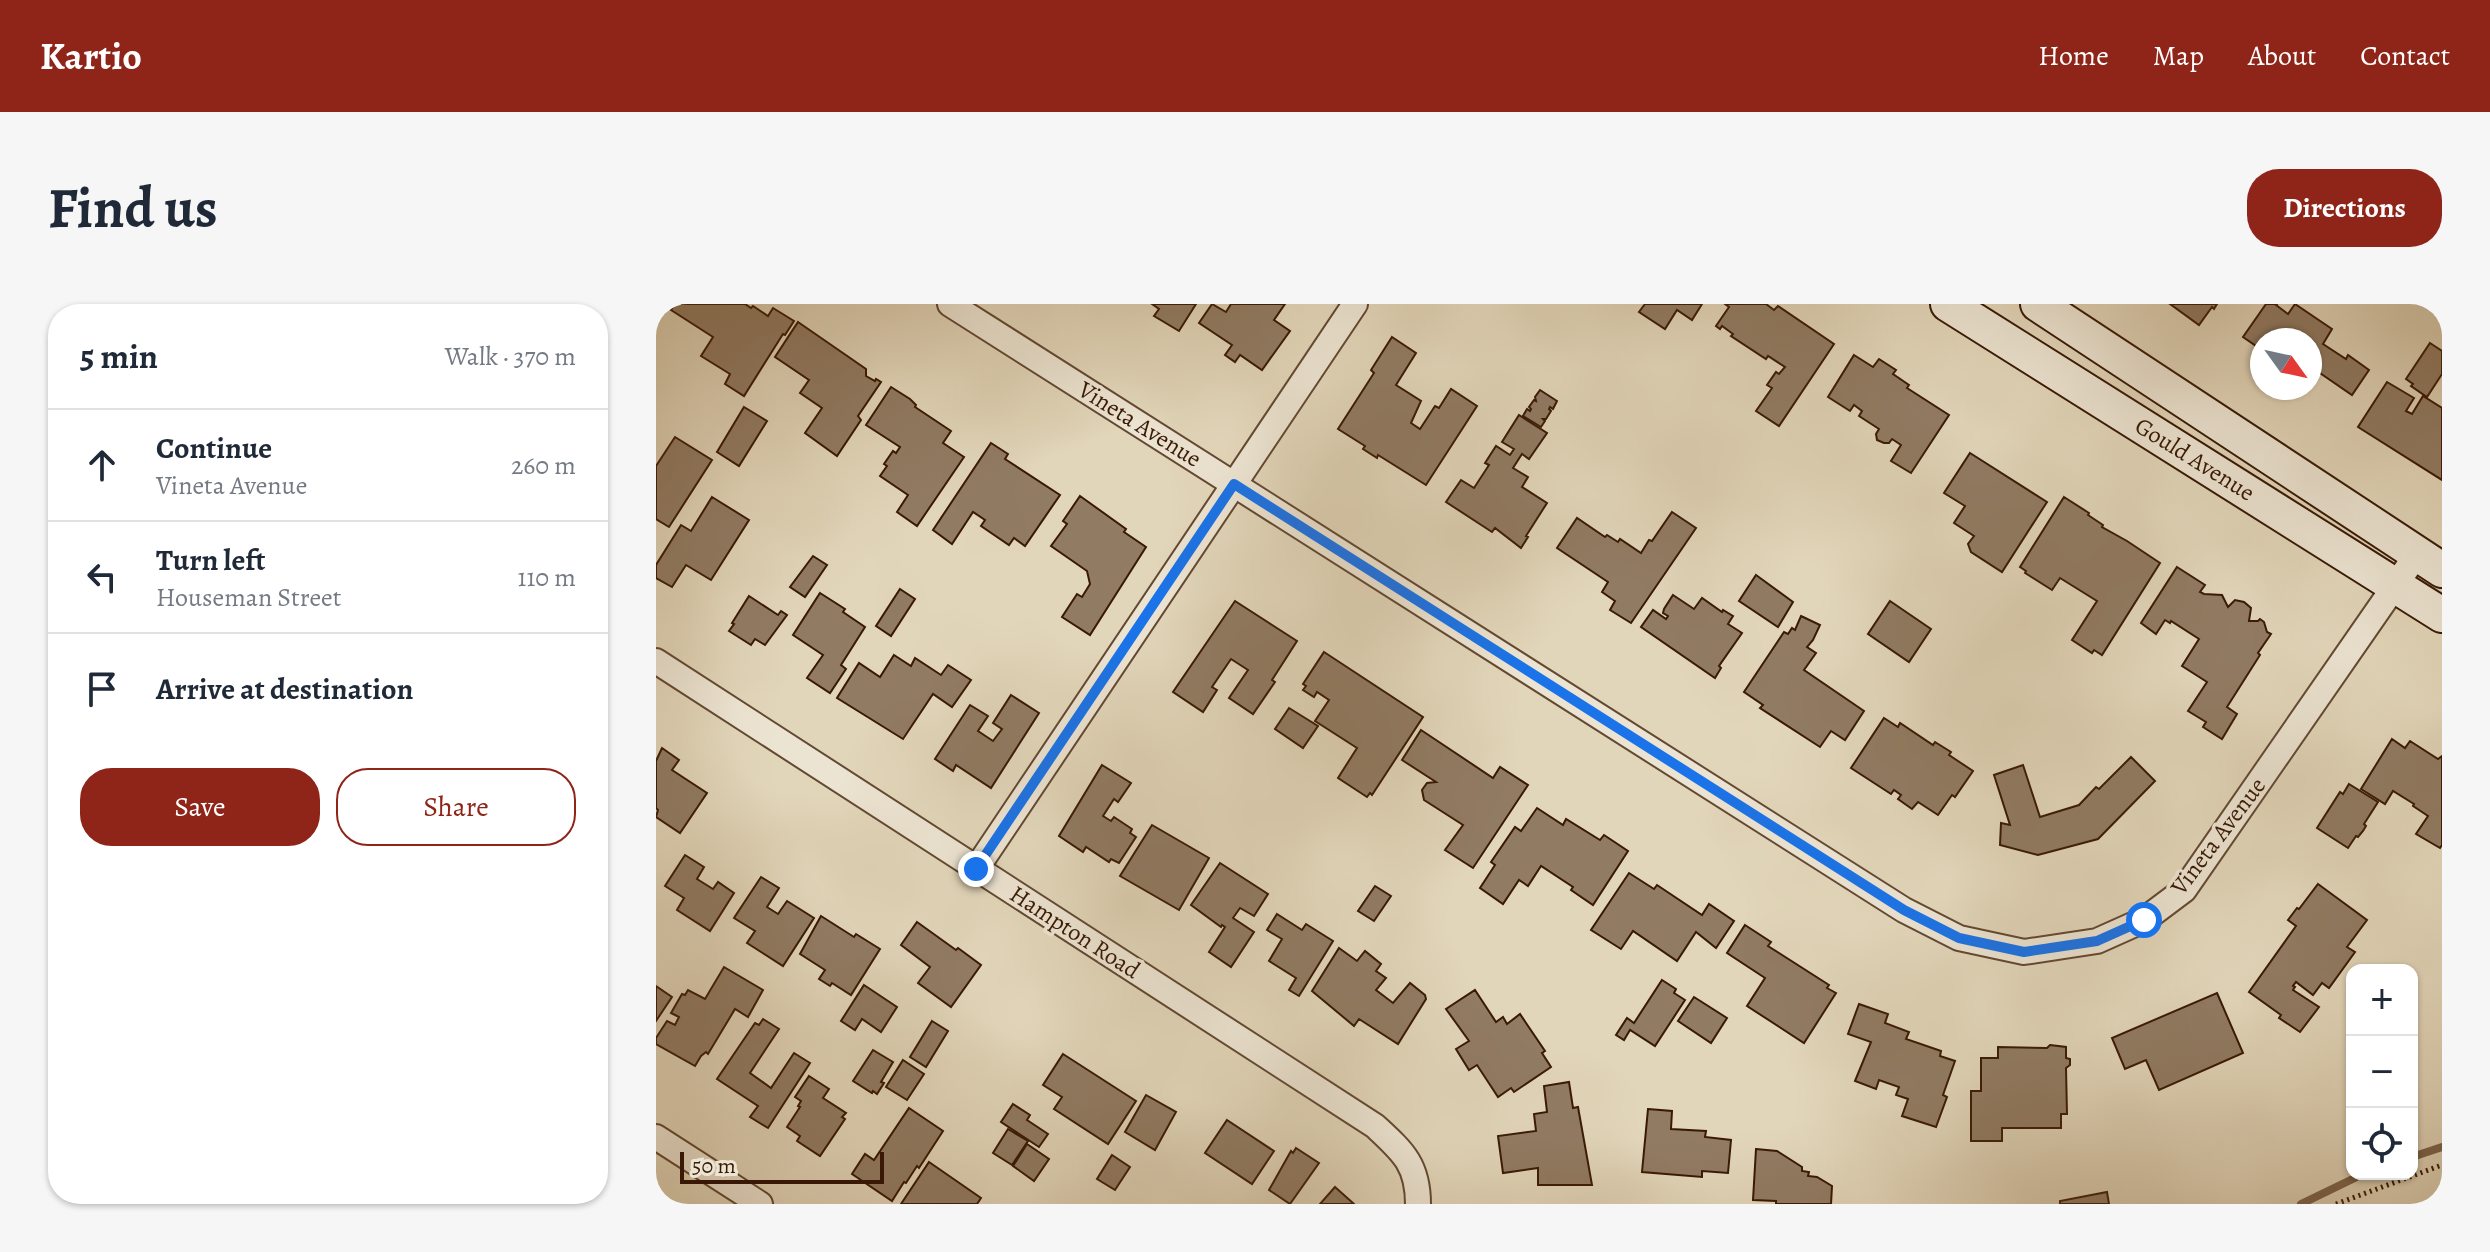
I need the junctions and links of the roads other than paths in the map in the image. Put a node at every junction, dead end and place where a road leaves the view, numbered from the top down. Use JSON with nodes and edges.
{"nodes":[{"id":1,"x":950,"y":304,"type":"edge"},
{"id":2,"x":1355,"y":304,"type":"edge"},
{"id":3,"x":1948,"y":304,"type":"edge"},
{"id":4,"x":2038,"y":304,"type":"edge"},
{"id":5,"x":1234,"y":484,"type":"junction"},
{"id":6,"x":2430,"y":562,"type":"edge"},
{"id":7,"x":2396,"y":586,"type":"junction"},
{"id":8,"x":2442,"y":615,"type":"edge"},
{"id":9,"x":656,"y":661,"type":"edge"},
{"id":10,"x":976,"y":869,"type":"junction"},
{"id":11,"x":656,"y":1137,"type":"edge"},
{"id":12,"x":760,"y":1204,"type":"edge"},
{"id":13,"x":1418,"y":1204,"type":"edge"}],
"edges":[{"from":1,"to":5,"type":"street","name":"Vineta Avenue"},
{"from":2,"to":5,"type":"street"},
{"from":3,"to":7,"type":"street","name":"Gould Avenue"},
{"from":4,"to":6,"type":"street","name":"Gould Avenue"},
{"from":5,"to":7,"type":"street","name":"Vineta Avenue"},
{"from":5,"to":10,"type":"street"},
{"from":6,"to":7,"type":"street","name":"Vineta Avenue"},
{"from":7,"to":8,"type":"street","name":"Gould Avenue"},
{"from":9,"to":10,"type":"street","name":"Hampton Road"},
{"from":10,"to":13,"type":"street","name":"Hampton Road"},
{"from":11,"to":12,"type":"street"}]}
